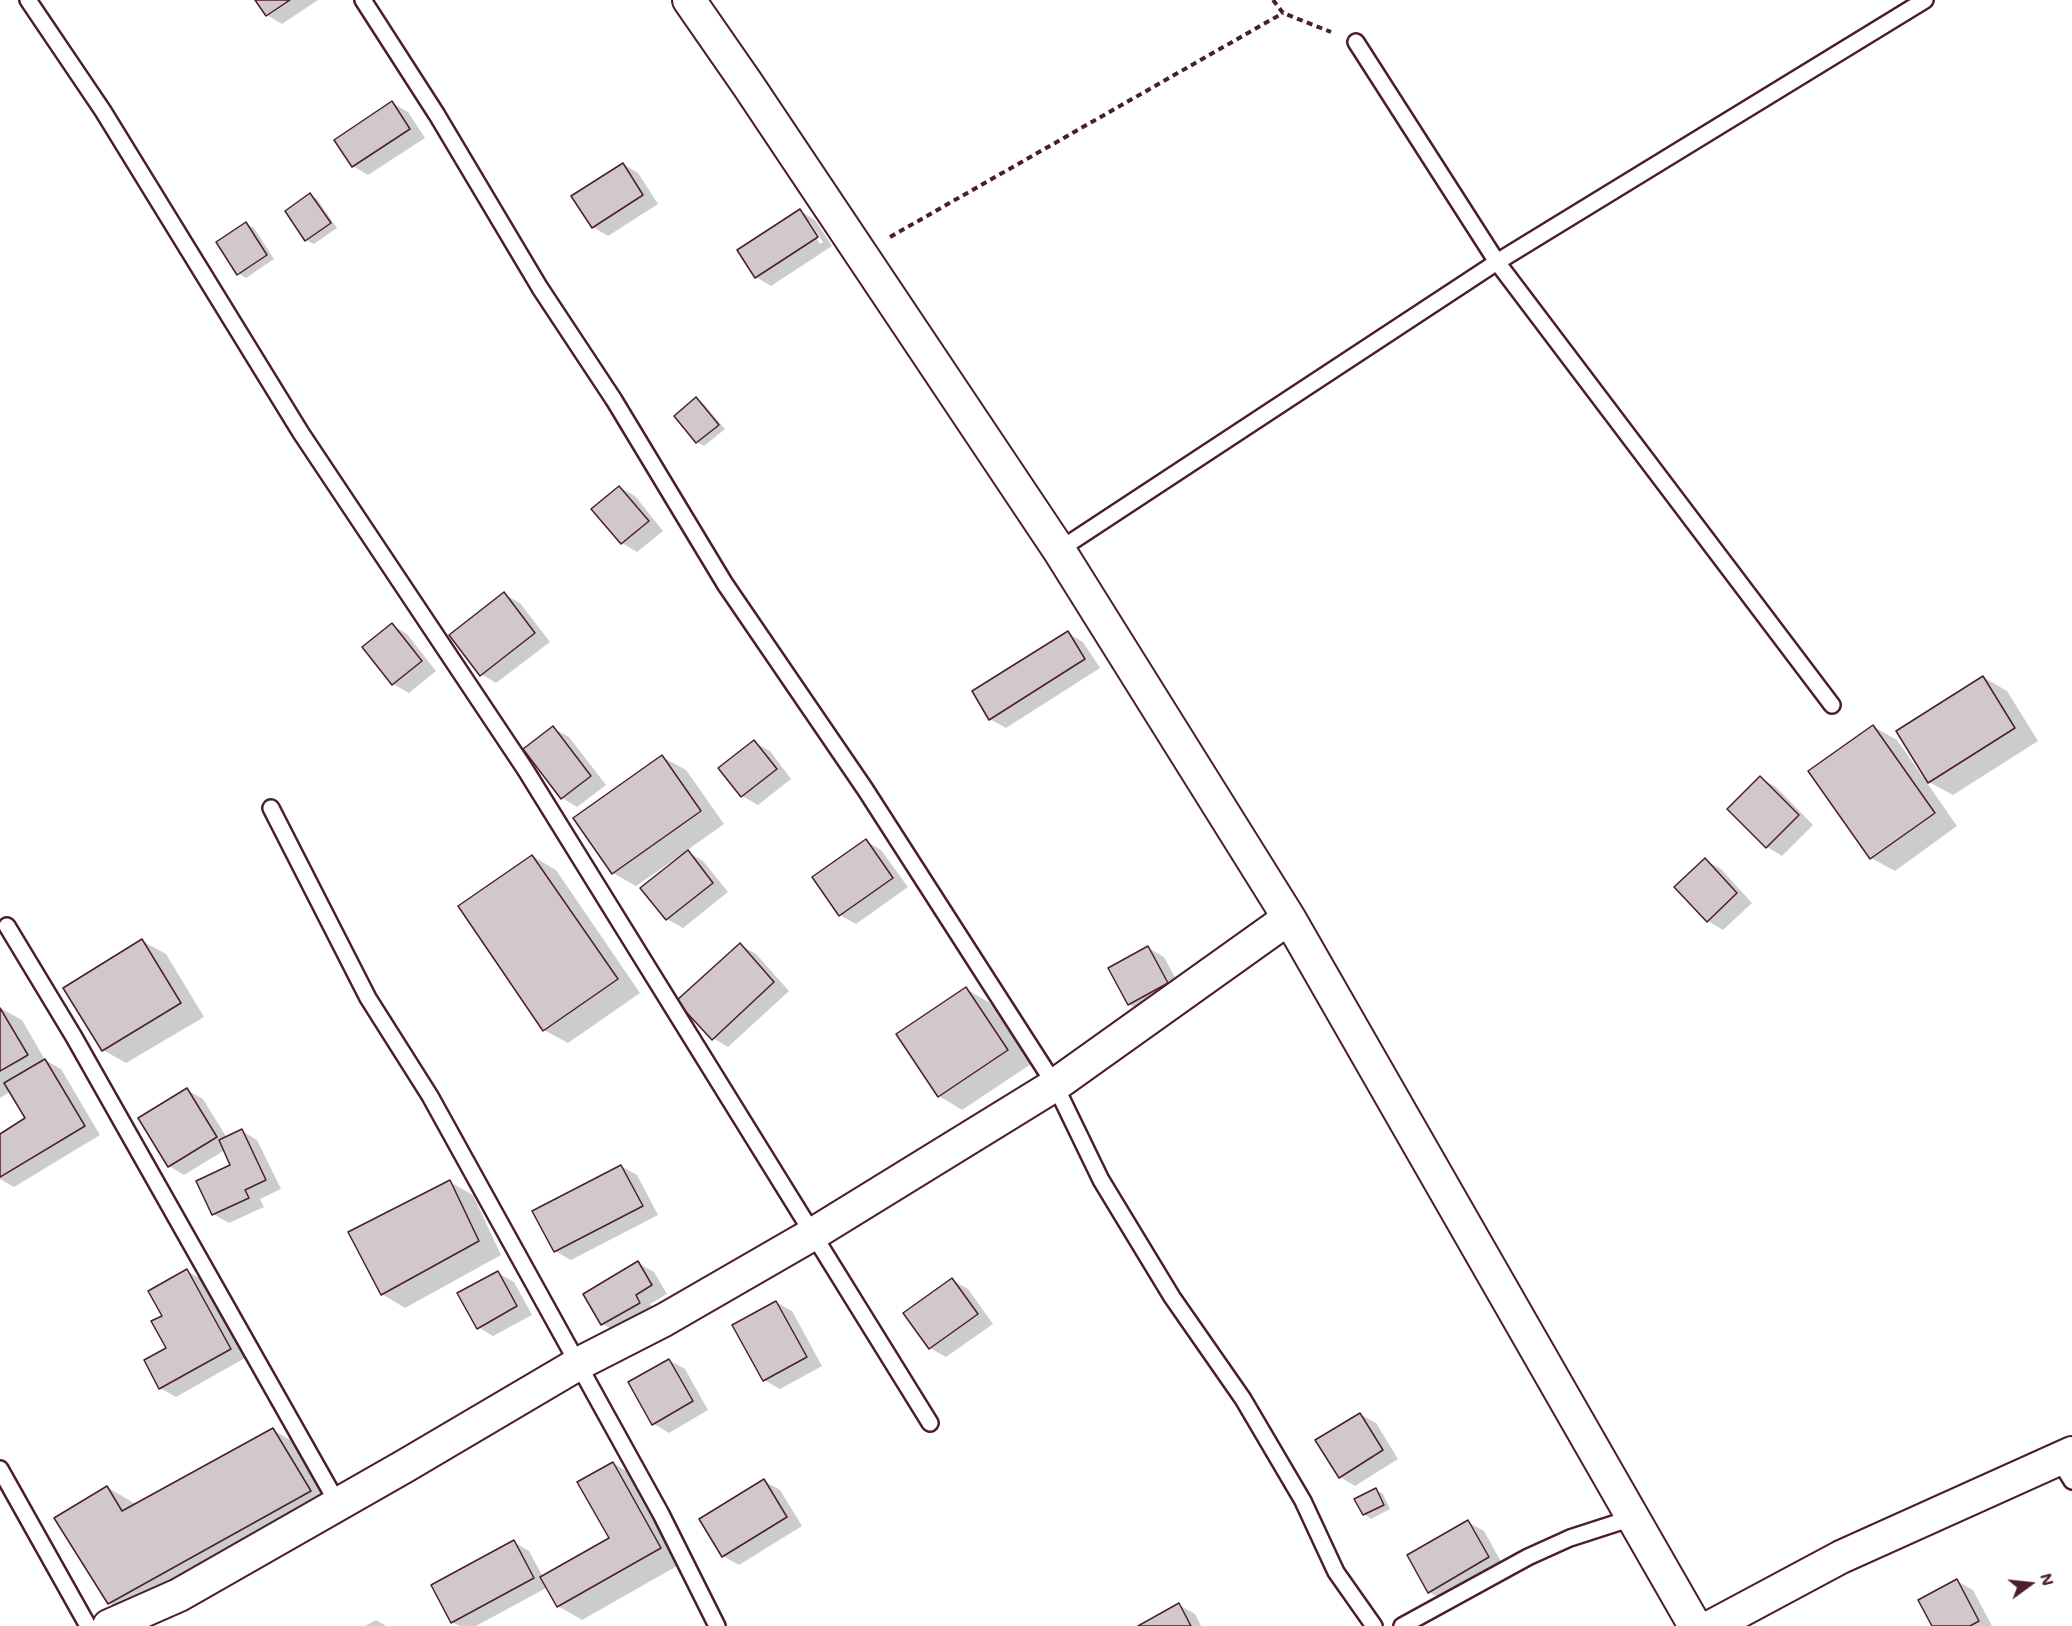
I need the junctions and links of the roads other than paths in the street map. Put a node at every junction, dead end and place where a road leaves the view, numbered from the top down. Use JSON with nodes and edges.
{"nodes":[{"id":1,"x":28,"y":0,"type":"edge"},
{"id":2,"x":363,"y":0,"type":"edge"},
{"id":3,"x":689,"y":0,"type":"edge"},
{"id":4,"x":1925,"y":0,"type":"edge"},
{"id":5,"x":1356,"y":42,"type":"road end"},
{"id":6,"x":1497,"y":261,"type":"junction"},
{"id":7,"x":1059,"y":550,"type":"junction"},
{"id":8,"x":1832,"y":705,"type":"dead end"},
{"id":9,"x":271,"y":808,"type":"dead end"},
{"id":10,"x":1289,"y":918,"type":"junction"},
{"id":11,"x":7,"y":926,"type":"dead end"},
{"id":12,"x":1055,"y":1085,"type":"junction"},
{"id":13,"x":813,"y":1234,"type":"junction"},
{"id":14,"x":578,"y":1364,"type":"junction"},
{"id":15,"x":930,"y":1423,"type":"dead end"},
{"id":16,"x":2068,"y":1465,"type":"edge"},
{"id":17,"x":0,"y":1468,"type":"edge"},
{"id":18,"x":338,"y":1504,"type":"junction"},
{"id":19,"x":1635,"y":1517,"type":"junction"},
{"id":20,"x":88,"y":1626,"type":"edge"},
{"id":21,"x":109,"y":1626,"type":"edge"},
{"id":22,"x":717,"y":1626,"type":"edge"},
{"id":23,"x":1374,"y":1626,"type":"edge"},
{"id":24,"x":1402,"y":1626,"type":"edge"},
{"id":25,"x":1695,"y":1626,"type":"edge"},
{"id":26,"x":1712,"y":1626,"type":"edge"}],
"edges":[{"from":1,"to":13,"type":"lane"},
{"from":2,"to":12,"type":"lane"},
{"from":3,"to":7,"type":"street"},
{"from":4,"to":6,"type":"lane"},
{"from":5,"to":6,"type":"lane"},
{"from":6,"to":7,"type":"lane"},
{"from":6,"to":8,"type":"lane"},
{"from":7,"to":10,"type":"street"},
{"from":9,"to":14,"type":"lane"},
{"from":10,"to":12,"type":"street"},
{"from":10,"to":19,"type":"street"},
{"from":11,"to":18,"type":"lane"},
{"from":12,"to":13,"type":"street"},
{"from":12,"to":23,"type":"lane"},
{"from":13,"to":14,"type":"street"},
{"from":13,"to":15,"type":"lane"},
{"from":14,"to":18,"type":"street"},
{"from":14,"to":22,"type":"lane"},
{"from":16,"to":26,"type":"street"},
{"from":17,"to":20,"type":"lane"},
{"from":18,"to":21,"type":"street"},
{"from":19,"to":24,"type":"lane"},
{"from":19,"to":25,"type":"street"}]}
